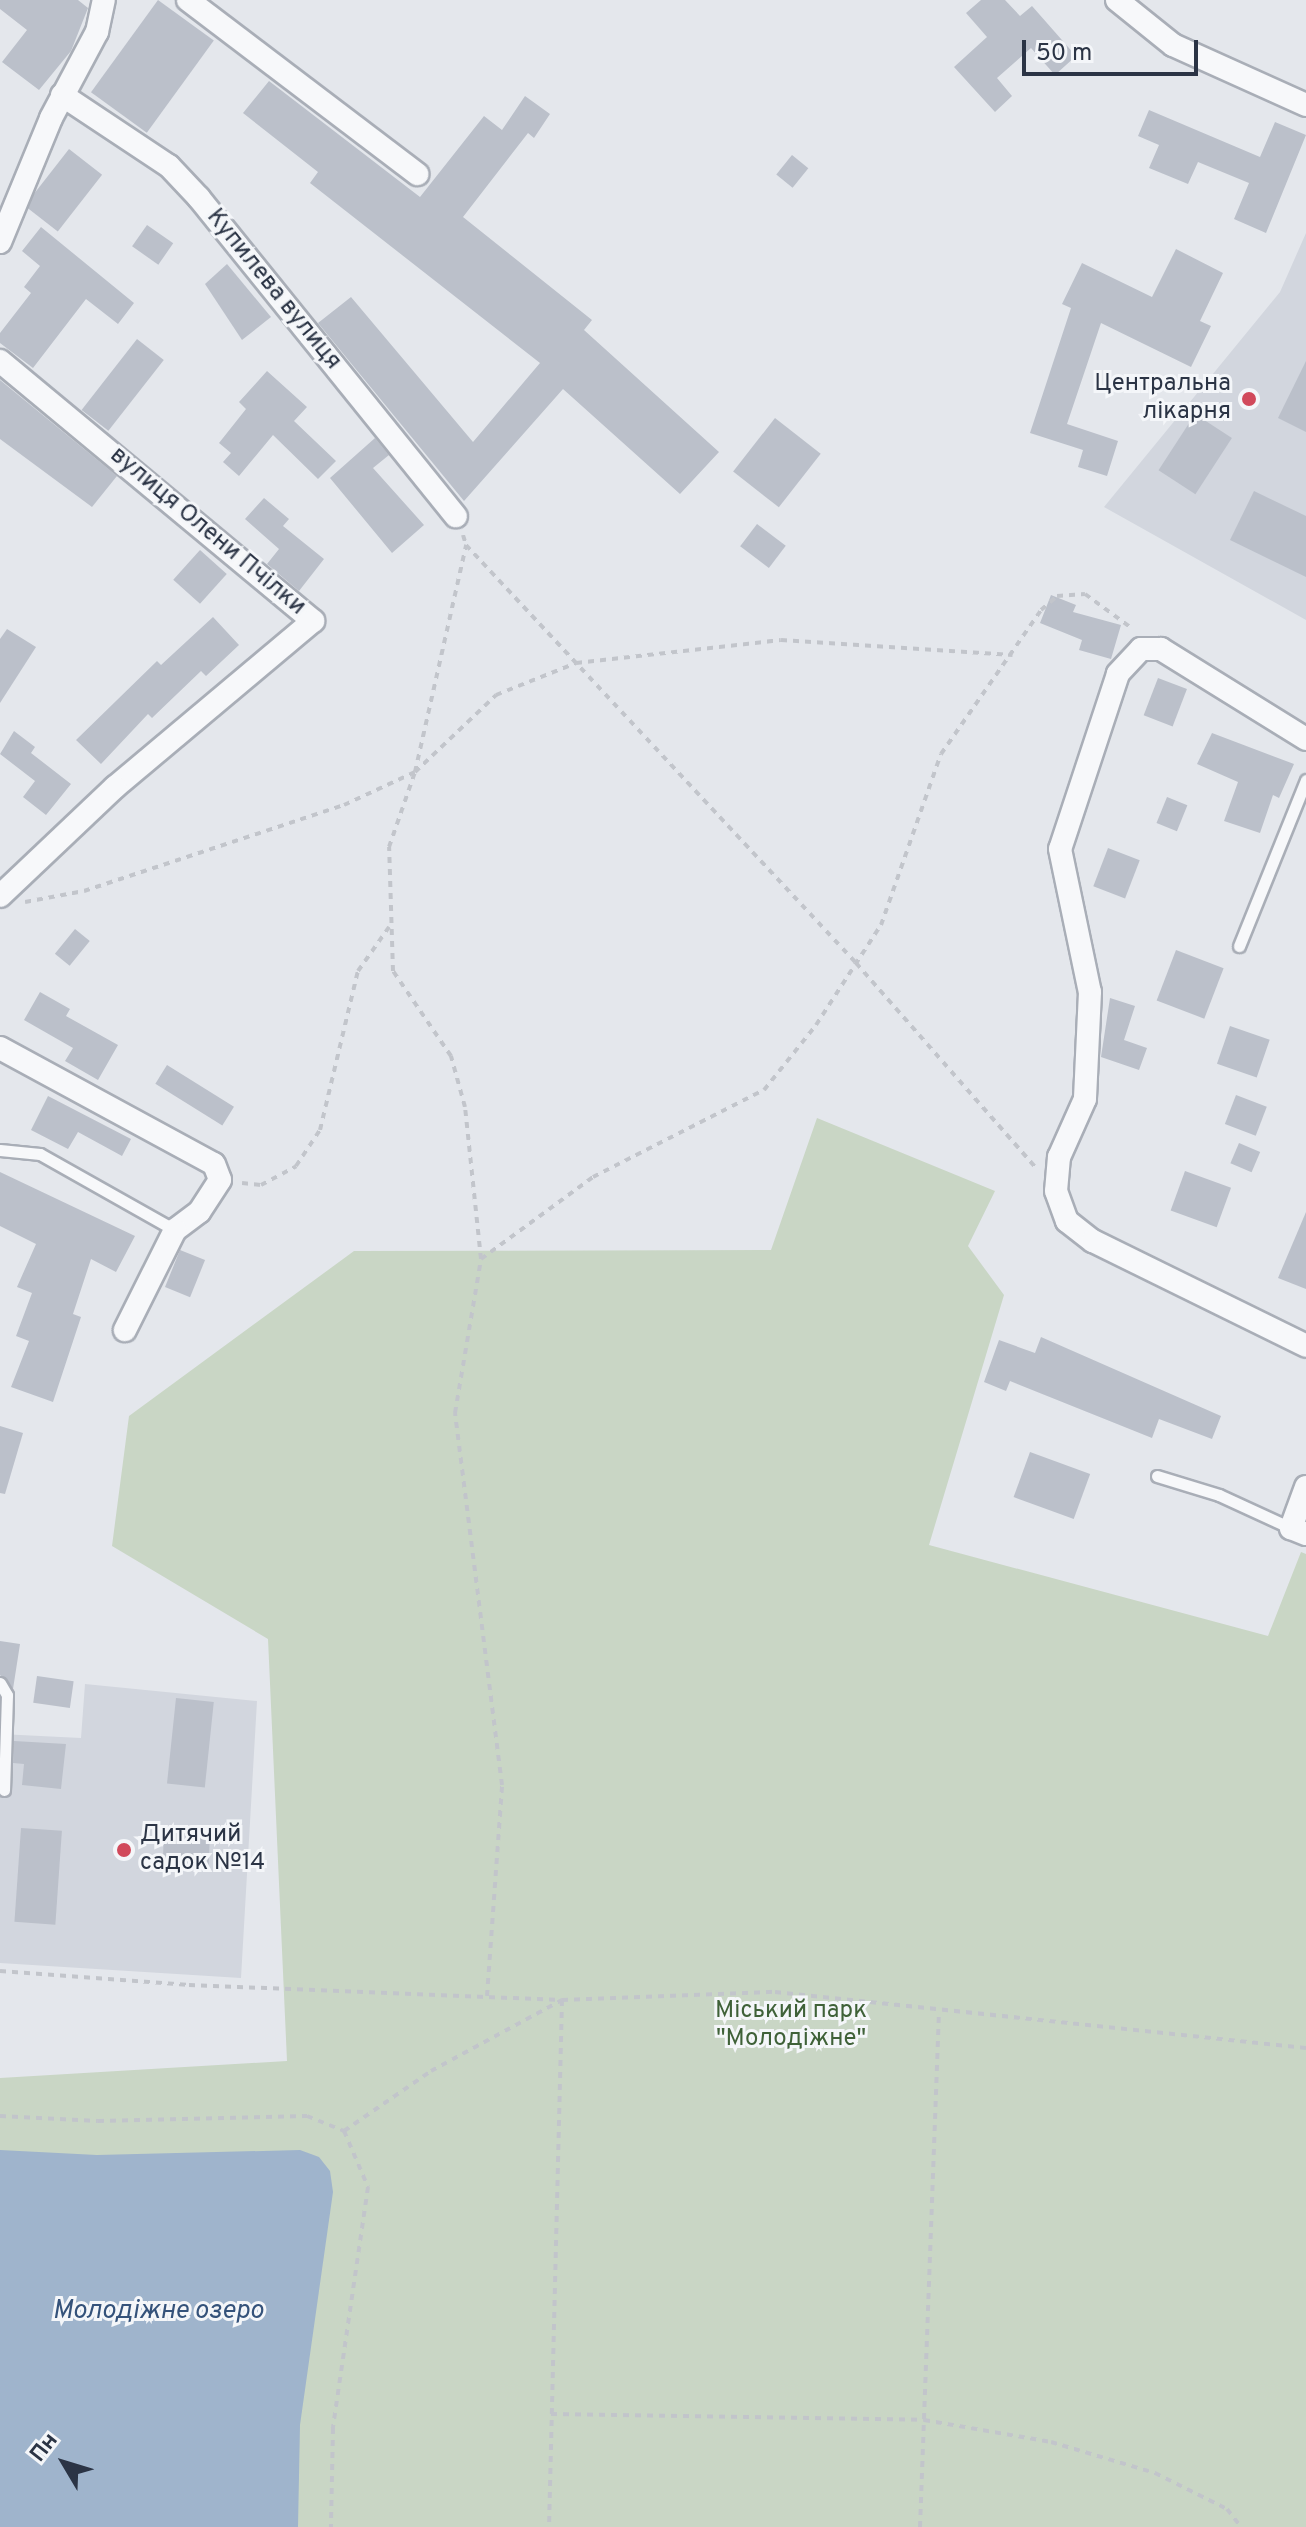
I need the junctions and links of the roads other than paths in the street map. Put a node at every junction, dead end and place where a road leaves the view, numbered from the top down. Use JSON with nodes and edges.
{"nodes":[{"id":1,"x":104,"y":0,"type":"edge"},
{"id":2,"x":188,"y":0,"type":"edge"},
{"id":3,"x":1117,"y":0,"type":"edge"},
{"id":4,"x":62,"y":95,"type":"junction"},
{"id":5,"x":1306,"y":105,"type":"edge"},
{"id":6,"x":417,"y":174,"type":"dead end"},
{"id":7,"x":0,"y":242,"type":"edge"},
{"id":8,"x":0,"y":361,"type":"edge"},
{"id":9,"x":456,"y":516,"type":"road end"},
{"id":10,"x":1306,"y":739,"type":"edge"},
{"id":11,"x":1306,"y":780,"type":"edge"},
{"id":12,"x":1,"y":895,"type":"edge"},
{"id":13,"x":1239,"y":946,"type":"dead end"},
{"id":14,"x":0,"y":1048,"type":"edge"},
{"id":15,"x":0,"y":1150,"type":"edge"},
{"id":16,"x":175,"y":1230,"type":"junction"},
{"id":17,"x":125,"y":1330,"type":"dead end"},
{"id":18,"x":1306,"y":1346,"type":"edge"},
{"id":19,"x":1157,"y":1476,"type":"dead end"},
{"id":20,"x":1306,"y":1487,"type":"edge"},
{"id":21,"x":1299,"y":1531,"type":"edge"},
{"id":22,"x":0,"y":1683,"type":"edge"},
{"id":23,"x":4,"y":1790,"type":"dead end"}],
"edges":[{"from":1,"to":4,"type":"street"},
{"from":2,"to":6,"type":"street"},
{"from":3,"to":5,"type":"street"},
{"from":4,"to":7,"type":"street"},
{"from":4,"to":9,"type":"street","name":"Купилева вулиця"},
{"from":8,"to":12,"type":"street","name":"вулиця Олени Пчілки"},
{"from":10,"to":18,"type":"street"},
{"from":11,"to":13,"type":"lane"},
{"from":14,"to":16,"type":"street"},
{"from":15,"to":16,"type":"lane"},
{"from":16,"to":17,"type":"street"},
{"from":19,"to":21,"type":"lane"},
{"from":20,"to":21,"type":"street"},
{"from":22,"to":23,"type":"lane"}]}
